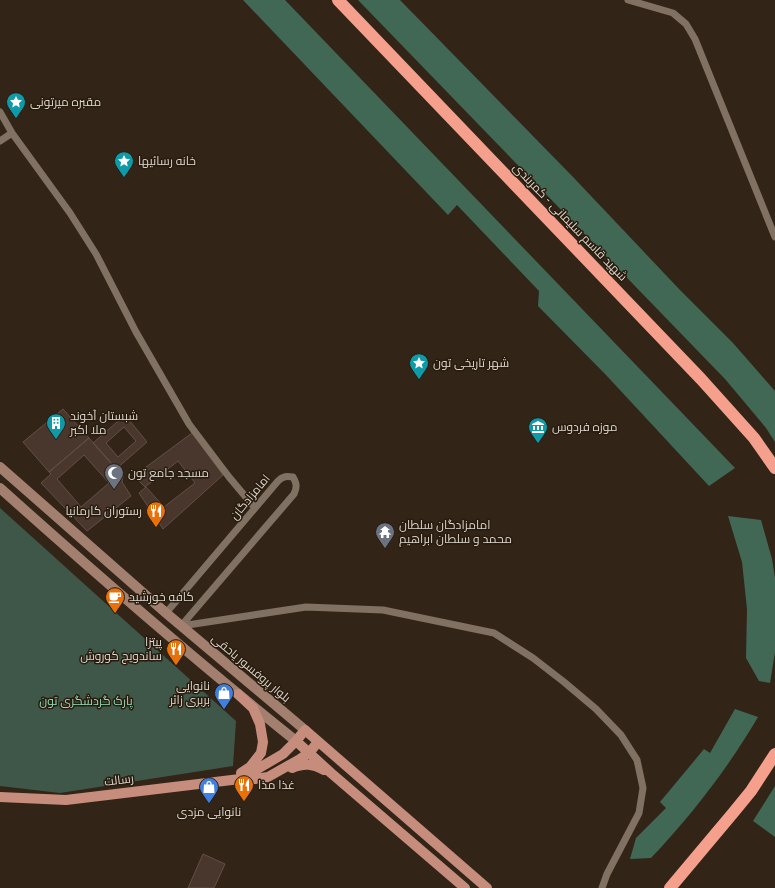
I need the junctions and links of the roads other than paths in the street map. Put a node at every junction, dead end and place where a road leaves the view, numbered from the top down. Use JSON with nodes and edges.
{"nodes":[{"id":1,"x":338,"y":0,"type":"edge"},
{"id":2,"x":628,"y":0,"type":"edge"},
{"id":3,"x":0,"y":112,"type":"edge"},
{"id":4,"x":12,"y":133,"type":"junction"},
{"id":5,"x":0,"y":141,"type":"edge"},
{"id":6,"x":775,"y":237,"type":"edge"},
{"id":7,"x":0,"y":467,"type":"edge"},
{"id":8,"x":775,"y":468,"type":"edge"},
{"id":9,"x":0,"y":488,"type":"edge"},
{"id":10,"x":255,"y":508,"type":"junction"},
{"id":11,"x":166,"y":613,"type":"junction"},
{"id":12,"x":181,"y":626,"type":"junction"},
{"id":13,"x":248,"y":682,"type":"junction"},
{"id":14,"x":238,"y":694,"type":"junction"},
{"id":15,"x":305,"y":730,"type":"junction"},
{"id":16,"x":318,"y":742,"type":"junction"},
{"id":17,"x":293,"y":745,"type":"junction"},
{"id":18,"x":309,"y":753,"type":"junction"},
{"id":19,"x":775,"y":754,"type":"edge"},
{"id":20,"x":300,"y":759,"type":"junction"},
{"id":21,"x":331,"y":773,"type":"junction"},
{"id":22,"x":268,"y":777,"type":"junction"},
{"id":23,"x":235,"y":780,"type":"junction"},
{"id":24,"x":0,"y":797,"type":"edge"},
{"id":25,"x":678,"y":878,"type":"junction"},
{"id":26,"x":465,"y":888,"type":"edge"},
{"id":27,"x":486,"y":888,"type":"edge"},
{"id":28,"x":602,"y":888,"type":"edge"},
{"id":29,"x":665,"y":888,"type":"edge"},
{"id":30,"x":670,"y":888,"type":"edge"}],
"edges":[{"from":1,"to":8,"type":"highway","name":"شهید قاسم سلیمانی - کمربندی"},
{"from":2,"to":6,"type":"street"},
{"from":3,"to":4,"type":"street"},
{"from":4,"to":5,"type":"street"},
{"from":4,"to":10,"type":"street"},
{"from":7,"to":11,"type":"main road","name":"بلوار پروفسور یاحقی"},
{"from":9,"to":14,"type":"main road"},
{"from":10,"to":11,"type":"street","name":"امامزادگان"},
{"from":10,"to":12,"type":"street","name":"امامزادگان"},
{"from":11,"to":12,"type":"main road","name":"بلوار پروفسور یاحقی"},
{"from":12,"to":13,"type":"main road","name":"بلوار پروفسور یاحقی"},
{"from":12,"to":28,"type":"street"},
{"from":13,"to":14,"type":"main road"},
{"from":13,"to":15,"type":"main road","name":"بلوار پروفسور یاحقی"},
{"from":14,"to":17,"type":"main road"},
{"from":14,"to":23,"type":"main road"},
{"from":15,"to":16,"type":"main road","name":"بلوار پروفسور یاحقی"},
{"from":15,"to":17,"type":"main road","name":"رسالت"},
{"from":16,"to":18,"type":"main road","name":"رسالت"},
{"from":16,"to":27,"type":"main road","name":"بلوار پروفسور یاحقی"},
{"from":17,"to":18,"type":"main road"},
{"from":17,"to":20,"type":"main road"},
{"from":17,"to":23,"type":"main road","name":"رسالت"},
{"from":18,"to":20,"type":"main road","name":"رسالت"},
{"from":18,"to":21,"type":"main road"},
{"from":19,"to":25,"type":"highway"},
{"from":20,"to":22,"type":"main road","name":"رسالت"},
{"from":21,"to":22,"type":"main road"},
{"from":21,"to":26,"type":"main road"},
{"from":22,"to":23,"type":"main road","name":"رسالت"},
{"from":23,"to":24,"type":"main road","name":"رسالت"},
{"from":25,"to":29,"type":"highway"},
{"from":25,"to":30,"type":"highway"}]}
